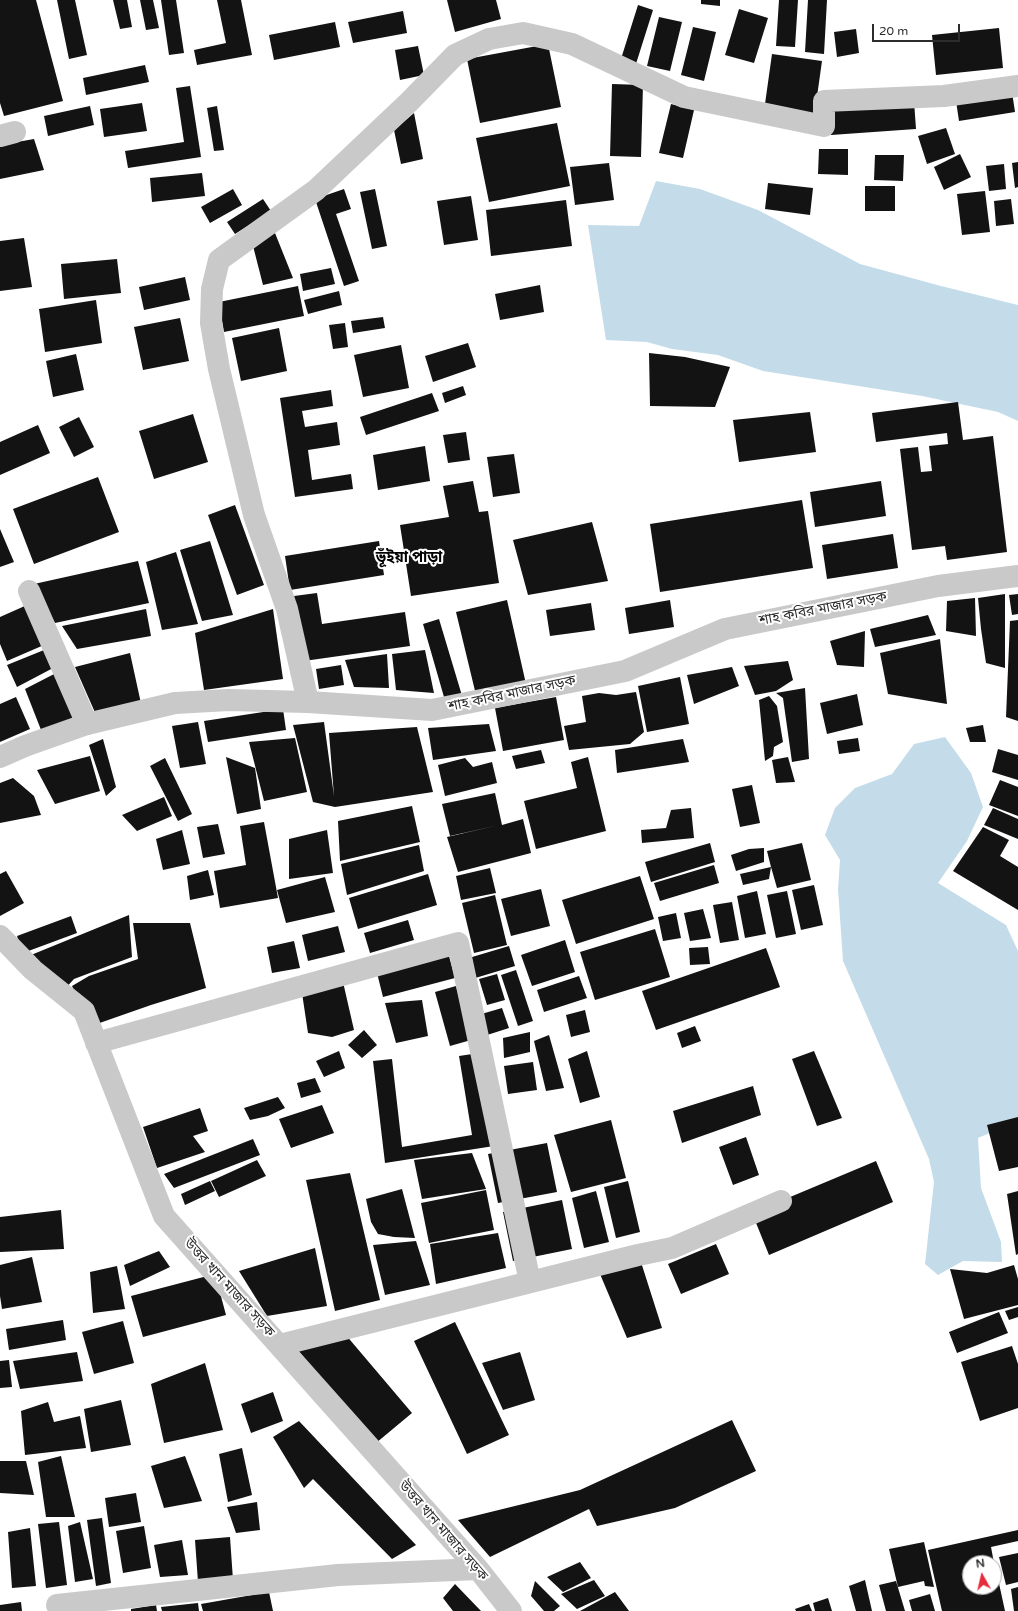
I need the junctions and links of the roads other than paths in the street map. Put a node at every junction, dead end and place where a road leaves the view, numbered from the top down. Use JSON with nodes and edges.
{"nodes":[{"id":1,"x":1018,"y":86,"type":"edge"},
{"id":2,"x":1018,"y":576,"type":"edge"},
{"id":3,"x":29,"y":591,"type":"dead end"},
{"id":4,"x":308,"y":702,"type":"junction"},
{"id":5,"x":87,"y":724,"type":"junction"},
{"id":6,"x":0,"y":757,"type":"edge"},
{"id":7,"x":0,"y":936,"type":"edge"},
{"id":8,"x":96,"y":1043,"type":"junction"},
{"id":9,"x":781,"y":1200,"type":"dead end"},
{"id":10,"x":530,"y":1282,"type":"junction"},
{"id":11,"x":280,"y":1345,"type":"junction"},
{"id":12,"x":478,"y":1569,"type":"junction"},
{"id":13,"x":57,"y":1605,"type":"dead end"},
{"id":14,"x":511,"y":1611,"type":"edge"}],
"edges":[{"from":1,"to":4,"type":"street"},
{"from":2,"to":4,"type":"street","name":"শাহ কবির মাজার সড়ক"},
{"from":3,"to":5,"type":"street"},
{"from":4,"to":5,"type":"street","name":"শাহ কবির মাজার সড়ক"},
{"from":5,"to":6,"type":"street","name":"শাহ কবির মাজার সড়ক"},
{"from":7,"to":8,"type":"street","name":"উত্তর খান মাজার সড়ক"},
{"from":8,"to":10,"type":"street"},
{"from":8,"to":11,"type":"street","name":"উত্তর খান মাজার সড়ক"},
{"from":9,"to":10,"type":"street"},
{"from":10,"to":11,"type":"street"},
{"from":11,"to":12,"type":"street","name":"উত্তর খান মাজার সড়ক"},
{"from":12,"to":13,"type":"street"},
{"from":12,"to":14,"type":"street","name":"উত্তর খান মাজার সড়ক"}]}
